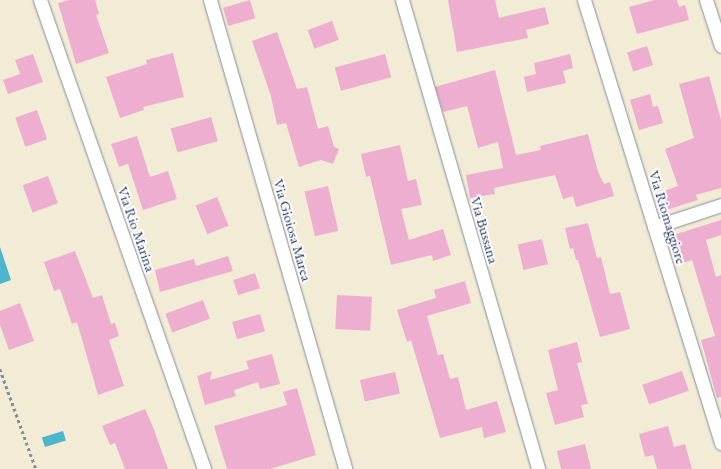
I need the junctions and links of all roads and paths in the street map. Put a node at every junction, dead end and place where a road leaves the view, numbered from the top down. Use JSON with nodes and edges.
{"nodes":[{"id":1,"x":40,"y":0,"type":"edge"},
{"id":2,"x":210,"y":0,"type":"edge"},
{"id":3,"x":402,"y":0,"type":"edge"},
{"id":4,"x":584,"y":0,"type":"edge"},
{"id":5,"x":706,"y":0,"type":"edge"},
{"id":6,"x":721,"y":46,"type":"edge"},
{"id":7,"x":721,"y":205,"type":"edge"},
{"id":8,"x":654,"y":227,"type":"junction"},
{"id":9,"x":0,"y":369,"type":"edge"},
{"id":10,"x":721,"y":443,"type":"edge"},
{"id":11,"x":36,"y":469,"type":"edge"},
{"id":12,"x":204,"y":469,"type":"edge"},
{"id":13,"x":345,"y":469,"type":"edge"},
{"id":14,"x":538,"y":469,"type":"edge"}],
"edges":[{"from":1,"to":12,"type":"street","name":"Via Rio Marina"},
{"from":2,"to":13,"type":"street","name":"Via Gioiosa Marea"},
{"from":3,"to":14,"type":"street","name":"Via Bussana"},
{"from":4,"to":8,"type":"street","name":"Via Riomaggiore"},
{"from":5,"to":6,"type":"street"},
{"from":7,"to":8,"type":"street"},
{"from":8,"to":10,"type":"street","name":"Via Riomaggiore"},
{"from":9,"to":11,"type":"path"}]}
